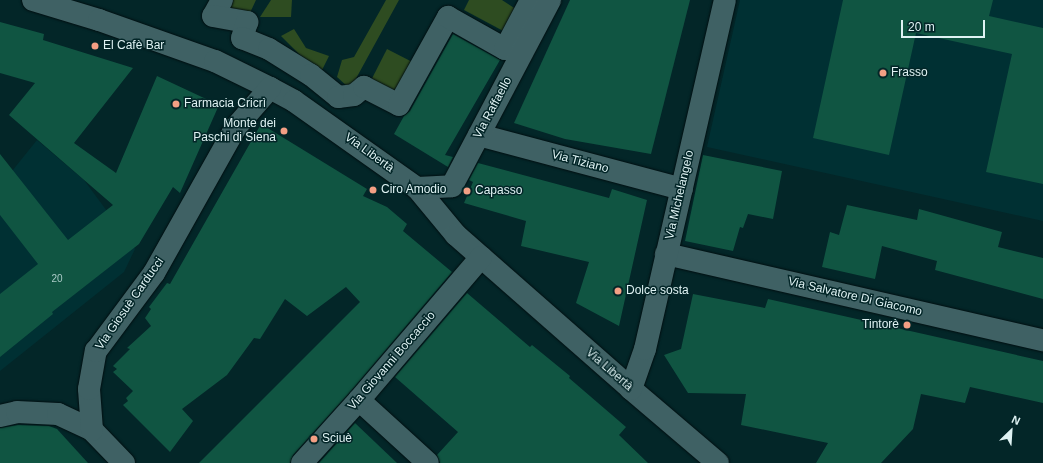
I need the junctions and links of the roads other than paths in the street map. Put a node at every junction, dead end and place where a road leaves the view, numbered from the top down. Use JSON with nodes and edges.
{"nodes":[{"id":1,"x":33,"y":0,"type":"edge"},
{"id":2,"x":222,"y":0,"type":"edge"},
{"id":3,"x":531,"y":0,"type":"edge"},
{"id":4,"x":550,"y":0,"type":"edge"},
{"id":5,"x":725,"y":0,"type":"edge"},
{"id":6,"x":270,"y":88,"type":"junction"},
{"id":7,"x":479,"y":135,"type":"junction"},
{"id":8,"x":417,"y":188,"type":"junction"},
{"id":9,"x":682,"y":189,"type":"junction"},
{"id":10,"x":666,"y":254,"type":"junction"},
{"id":11,"x":481,"y":257,"type":"junction"},
{"id":12,"x":1043,"y":340,"type":"edge"},
{"id":13,"x":631,"y":389,"type":"junction"},
{"id":14,"x":359,"y":400,"type":"junction"},
{"id":15,"x":0,"y":416,"type":"edge"},
{"id":16,"x":92,"y":430,"type":"junction"},
{"id":17,"x":124,"y":463,"type":"edge"},
{"id":18,"x":302,"y":463,"type":"edge"},
{"id":19,"x":428,"y":463,"type":"edge"},
{"id":20,"x":718,"y":463,"type":"edge"}],
"edges":[{"from":1,"to":6,"type":"street","name":"Via Libertà"},
{"from":2,"to":3,"type":"street"},
{"from":4,"to":7,"type":"street","name":"Via Raffaello"},
{"from":5,"to":9,"type":"street","name":"Via Michelangelo"},
{"from":6,"to":8,"type":"street","name":"Via Libertà"},
{"from":6,"to":16,"type":"street","name":"Via Giosuè Carducci"},
{"from":7,"to":8,"type":"street","name":"Via Raffaello"},
{"from":7,"to":9,"type":"street","name":"Via Tiziano"},
{"from":8,"to":11,"type":"street","name":"Via Libertà"},
{"from":9,"to":10,"type":"street","name":"Via Michelangelo"},
{"from":10,"to":12,"type":"street","name":"Via Salvatore Di Giacomo"},
{"from":10,"to":13,"type":"street","name":"Via Michelangelo"},
{"from":11,"to":13,"type":"street","name":"Via Libertà"},
{"from":11,"to":14,"type":"street","name":"Via Giovanni Boccaccio"},
{"from":13,"to":20,"type":"street","name":"Via Libertà"},
{"from":14,"to":18,"type":"street","name":"Via Giovanni Boccaccio"},
{"from":14,"to":19,"type":"street"},
{"from":15,"to":16,"type":"street"},
{"from":16,"to":17,"type":"street"}]}
